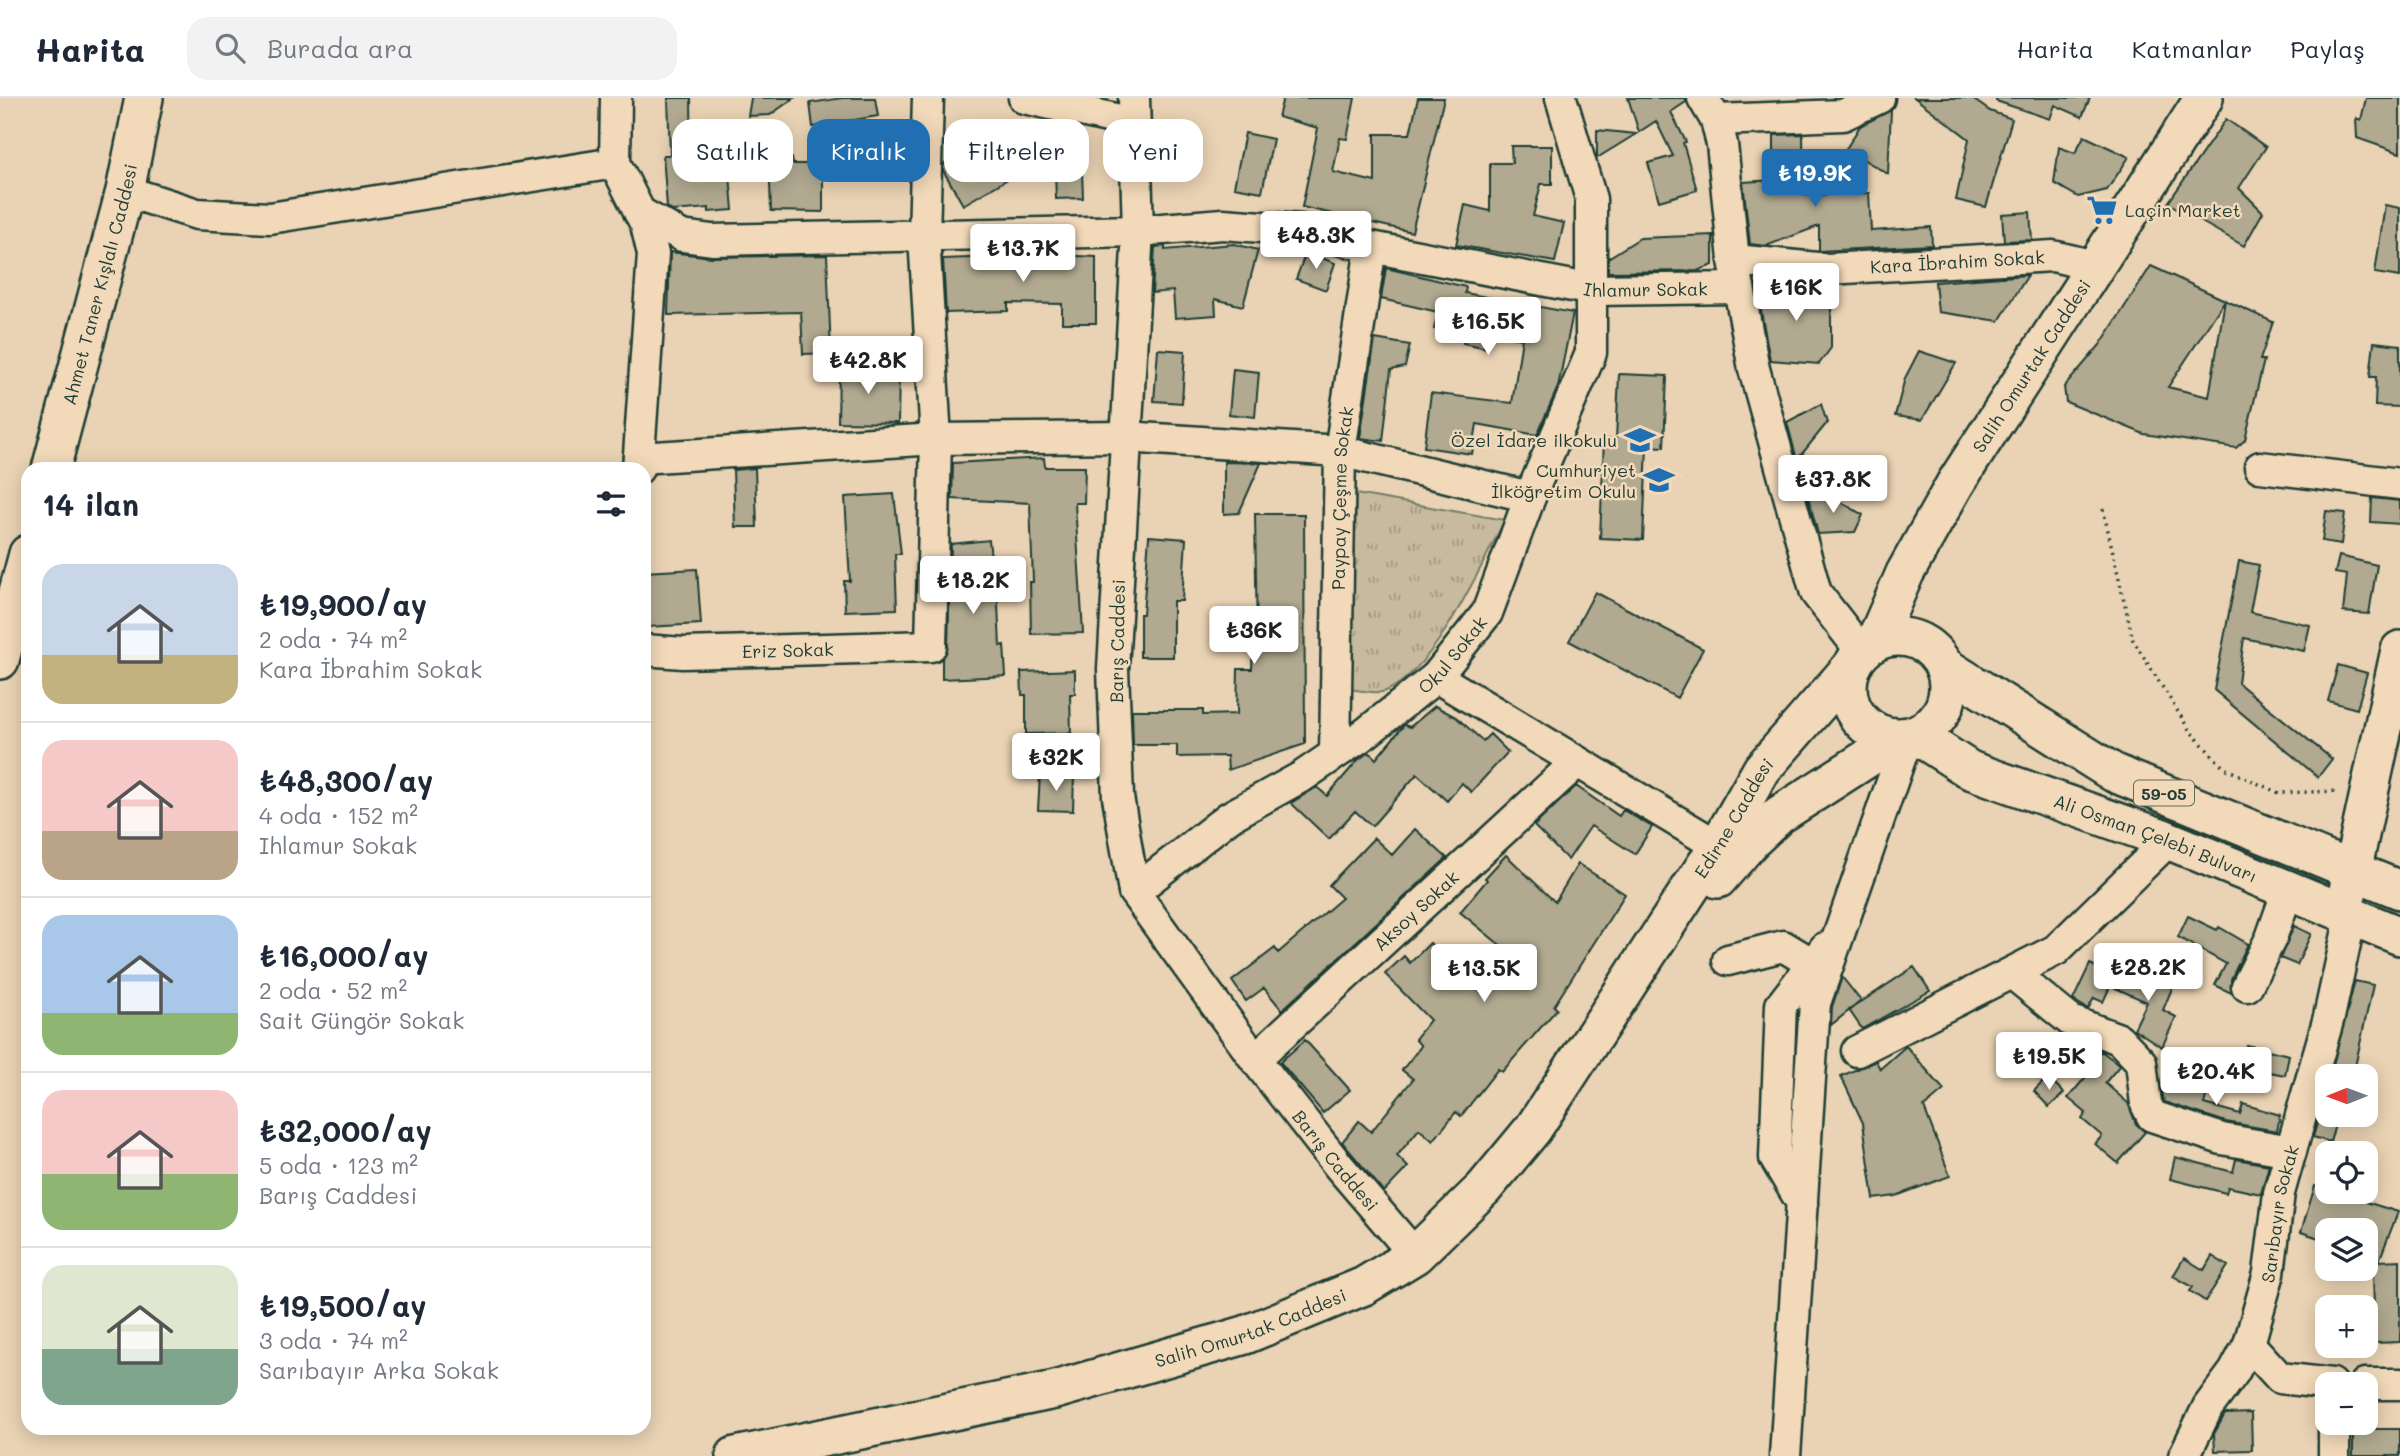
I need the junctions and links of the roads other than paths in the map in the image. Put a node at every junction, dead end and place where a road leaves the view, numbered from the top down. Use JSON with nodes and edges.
{"nodes":[{"id":1,"x":144,"y":98,"type":"edge"},
{"id":2,"x":616,"y":98,"type":"edge"},
{"id":3,"x":928,"y":98,"type":"edge"},
{"id":4,"x":1024,"y":98,"type":"edge"},
{"id":5,"x":1561,"y":98,"type":"edge"},
{"id":6,"x":1879,"y":98,"type":"edge"},
{"id":7,"x":2204,"y":98,"type":"edge"},
{"id":8,"x":1710,"y":109,"type":"edge"},
{"id":9,"x":1133,"y":111,"type":"edge"},
{"id":10,"x":615,"y":163,"type":"junction"},
{"id":11,"x":125,"y":191,"type":"junction"},
{"id":12,"x":636,"y":206,"type":"junction"},
{"id":13,"x":1138,"y":232,"type":"junction"},
{"id":14,"x":924,"y":236,"type":"junction"},
{"id":15,"x":1371,"y":247,"type":"junction"},
{"id":16,"x":2095,"y":265,"type":"junction"},
{"id":17,"x":1737,"y":274,"type":"junction"},
{"id":18,"x":1593,"y":290,"type":"junction"},
{"id":19,"x":1125,"y":438,"type":"junction"},
{"id":20,"x":936,"y":439,"type":"junction"},
{"id":21,"x":1340,"y":451,"type":"junction"},
{"id":22,"x":53,"y":462,"type":"edge"},
{"id":23,"x":639,"y":462,"type":"edge"},
{"id":24,"x":651,"y":463,"type":"edge"},
{"id":25,"x":2260,"y":467,"type":"dead end"},
{"id":26,"x":2400,"y":484,"type":"edge"},
{"id":27,"x":1530,"y":497,"type":"junction"},
{"id":28,"x":21,"y":580,"type":"edge"},
{"id":29,"x":2400,"y":650,"type":"edge"},
{"id":30,"x":651,"y":651,"type":"edge"},
{"id":31,"x":1864,"y":653,"type":"junction"},
{"id":32,"x":0,"y":660,"type":"edge"},
{"id":33,"x":1944,"y":666,"type":"junction"},
{"id":34,"x":1436,"y":677,"type":"junction"},
{"id":35,"x":1907,"y":736,"type":"junction"},
{"id":36,"x":1335,"y":754,"type":"junction"},
{"id":37,"x":1577,"y":762,"type":"junction"},
{"id":38,"x":2169,"y":840,"type":"junction"},
{"id":39,"x":1718,"y":846,"type":"junction"},
{"id":40,"x":2352,"y":871,"type":"junction"},
{"id":41,"x":2288,"y":890,"type":"junction"},
{"id":42,"x":2400,"y":890,"type":"edge"},
{"id":43,"x":1134,"y":892,"type":"junction"},
{"id":44,"x":2347,"y":915,"type":"junction"},
{"id":45,"x":1842,"y":925,"type":"junction"},
{"id":46,"x":2400,"y":936,"type":"edge"},
{"id":47,"x":1728,"y":960,"type":"dead end"},
{"id":48,"x":1813,"y":964,"type":"junction"},
{"id":49,"x":2012,"y":973,"type":"junction"},
{"id":50,"x":1632,"y":981,"type":"junction"},
{"id":51,"x":2247,"y":986,"type":"dead end"},
{"id":52,"x":1857,"y":1051,"type":"dead end"},
{"id":53,"x":1255,"y":1059,"type":"junction"},
{"id":54,"x":2291,"y":1151,"type":"junction"},
{"id":55,"x":1801,"y":1203,"type":"junction"},
{"id":56,"x":1415,"y":1255,"type":"junction"},
{"id":57,"x":2249,"y":1344,"type":"junction"},
{"id":58,"x":2315,"y":1382,"type":"edge"},
{"id":59,"x":2378,"y":1384,"type":"edge"},
{"id":60,"x":2400,"y":1384,"type":"edge"},
{"id":61,"x":2334,"y":1435,"type":"edge"},
{"id":62,"x":735,"y":1456,"type":"edge"},
{"id":63,"x":1785,"y":1456,"type":"edge"},
{"id":64,"x":2184,"y":1456,"type":"edge"},
{"id":65,"x":2334,"y":1456,"type":"edge"}],
"edges":[{"from":1,"to":11,"type":"main road","name":"Ahmet Taner Kışlalı Caddesi"},
{"from":2,"to":10,"type":"street"},
{"from":3,"to":14,"type":"street"},
{"from":4,"to":9,"type":"street"},
{"from":5,"to":18,"type":"street","name":"Okul Sokak"},
{"from":6,"to":8,"type":"street"},
{"from":7,"to":16,"type":"main road","name":"Salih Omurtak Caddesi"},
{"from":8,"to":17,"type":"street"},
{"from":9,"to":13,"type":"street","name":"Barış Caddesi"},
{"from":10,"to":11,"type":"street"},
{"from":10,"to":12,"type":"street"},
{"from":11,"to":22,"type":"main road","name":"Ahmet Taner Kışlalı Caddesi"},
{"from":12,"to":14,"type":"street","name":"Ihlamur Sokak"},
{"from":12,"to":23,"type":"street"},
{"from":13,"to":14,"type":"street","name":"Ihlamur Sokak"},
{"from":13,"to":15,"type":"street","name":"Ihlamur Sokak"},
{"from":13,"to":19,"type":"street","name":"Barış Caddesi"},
{"from":14,"to":20,"type":"street"},
{"from":15,"to":18,"type":"street","name":"Ihlamur Sokak"},
{"from":15,"to":21,"type":"street","name":"Paypay Çeşme Sokak"},
{"from":16,"to":17,"type":"street","name":"Kara İbrahim Sokak"},
{"from":16,"to":31,"type":"main road","name":"Salih Omurtak Caddesi"},
{"from":17,"to":18,"type":"street","name":"Ihlamur Sokak"},
{"from":17,"to":31,"type":"street"},
{"from":18,"to":27,"type":"street","name":"Okul Sokak"},
{"from":19,"to":20,"type":"street"},
{"from":19,"to":21,"type":"street"},
{"from":19,"to":43,"type":"street","name":"Barış Caddesi"},
{"from":20,"to":24,"type":"street"},
{"from":20,"to":30,"type":"street","name":"Eriz Sokak"},
{"from":21,"to":27,"type":"street"},
{"from":21,"to":36,"type":"street","name":"Paypay Çeşme Sokak"},
{"from":25,"to":26,"type":"street"},
{"from":27,"to":34,"type":"street","name":"Okul Sokak"},
{"from":28,"to":32,"type":"main road"},
{"from":29,"to":40,"type":"main road"},
{"from":31,"to":33,"type":"main road"},
{"from":31,"to":35,"type":"main road"},
{"from":31,"to":39,"type":"main road","name":"Edirne Caddesi"},
{"from":33,"to":35,"type":"main road"},
{"from":33,"to":40,"type":"main road","number":"59-05"},
{"from":34,"to":36,"type":"street","name":"Okul Sokak"},
{"from":34,"to":37,"type":"street"},
{"from":35,"to":38,"type":"main road","name":"Ali Osman Çelebi Bulvarı"},
{"from":35,"to":45,"type":"street"},
{"from":35,"to":50,"type":"main road"},
{"from":36,"to":43,"type":"street","name":"Okul Sokak"},
{"from":37,"to":39,"type":"street"},
{"from":37,"to":53,"type":"street","name":"Aksoy Sokak"},
{"from":38,"to":41,"type":"main road","name":"Ali Osman Çelebi Bulvarı"},
{"from":38,"to":49,"type":"street"},
{"from":39,"to":50,"type":"main road","name":"Edirne Caddesi"},
{"from":40,"to":42,"type":"main road","number":"59-05"},
{"from":40,"to":44,"type":"main road"},
{"from":41,"to":44,"type":"main road","name":"Ali Osman Çelebi Bulvarı"},
{"from":41,"to":51,"type":"street"},
{"from":43,"to":53,"type":"street","name":"Barış Caddesi"},
{"from":44,"to":46,"type":"main road","name":"Ali Osman Çelebi Bulvarı"},
{"from":44,"to":54,"type":"street","name":"Sarıbayır Sokak"},
{"from":45,"to":48,"type":"street"},
{"from":45,"to":55,"type":"street"},
{"from":47,"to":48,"type":"street"},
{"from":48,"to":55,"type":"street"},
{"from":49,"to":52,"type":"street"},
{"from":49,"to":54,"type":"street"},
{"from":50,"to":56,"type":"main road","name":"Salih Omurtak Caddesi"},
{"from":53,"to":56,"type":"street","name":"Barış Caddesi"},
{"from":54,"to":57,"type":"street","name":"Sarıbayır Sokak"},
{"from":55,"to":63,"type":"street"},
{"from":56,"to":62,"type":"main road","name":"Salih Omurtak Caddesi"},
{"from":57,"to":58,"type":"street"},
{"from":57,"to":64,"type":"street","name":"Sarıbayır Sokak"},
{"from":59,"to":60,"type":"street"},
{"from":61,"to":65,"type":"street"}]}
